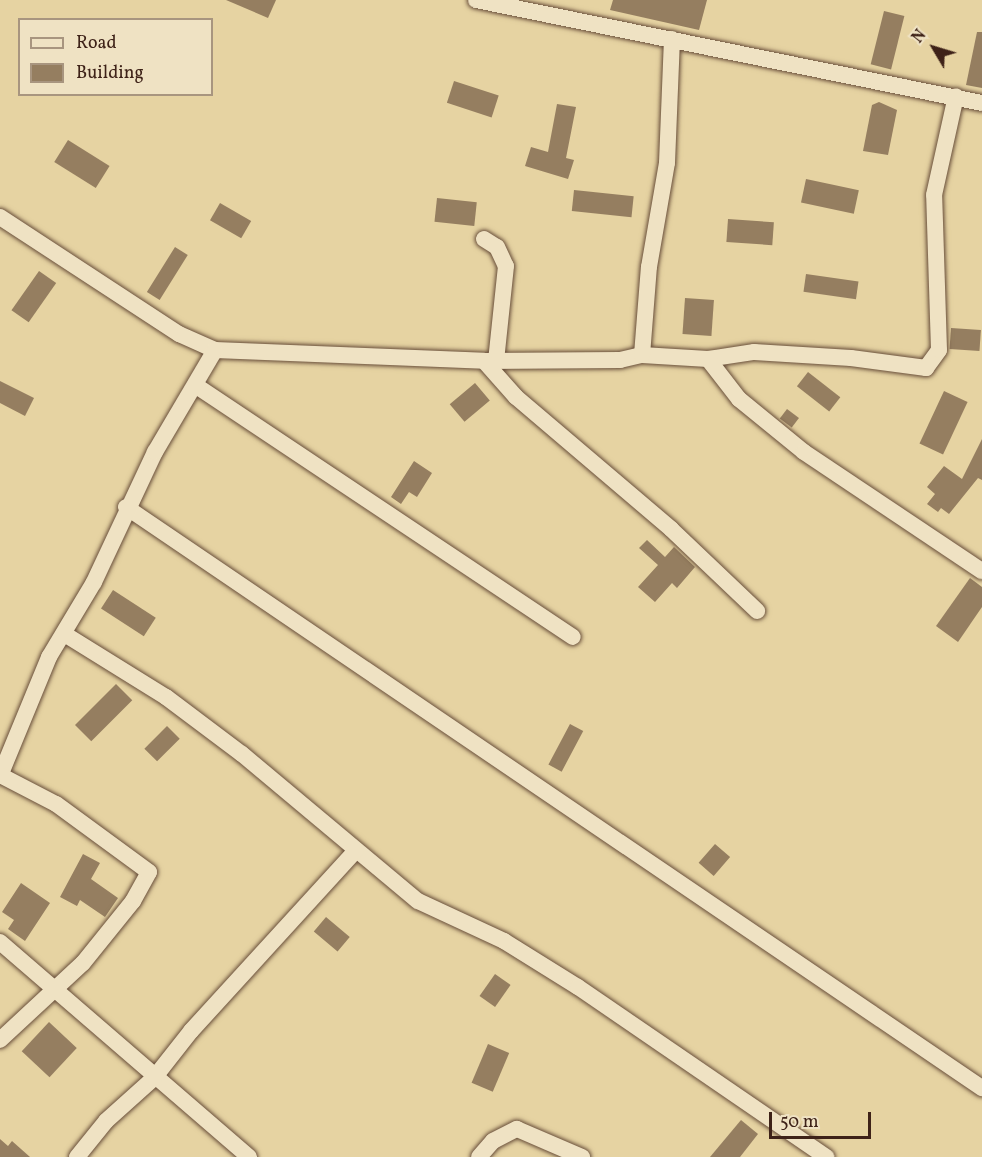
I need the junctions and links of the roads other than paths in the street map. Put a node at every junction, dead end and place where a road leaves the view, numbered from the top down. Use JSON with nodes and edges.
{"nodes":[{"id":1,"x":476,"y":0,"type":"edge"},
{"id":2,"x":672,"y":39,"type":"junction"},
{"id":3,"x":956,"y":96,"type":"junction"},
{"id":4,"x":982,"y":103,"type":"edge"},
{"id":5,"x":0,"y":217,"type":"edge"},
{"id":6,"x":484,"y":239,"type":"dead end"},
{"id":7,"x":215,"y":350,"type":"junction"},
{"id":8,"x":642,"y":355,"type":"junction"},
{"id":9,"x":708,"y":359,"type":"junction"},
{"id":10,"x":490,"y":361,"type":"junction"},
{"id":11,"x":195,"y":385,"type":"junction"},
{"id":12,"x":126,"y":507,"type":"junction"},
{"id":13,"x":982,"y":571,"type":"edge"},
{"id":14,"x":757,"y":611,"type":"dead end"},
{"id":15,"x":66,"y":635,"type":"junction"},
{"id":16,"x":573,"y":637,"type":"dead end"},
{"id":17,"x":0,"y":776,"type":"edge"},
{"id":18,"x":356,"y":850,"type":"junction"},
{"id":19,"x":0,"y":942,"type":"edge"},
{"id":20,"x":55,"y":989,"type":"junction"},
{"id":21,"x":0,"y":1040,"type":"edge"},
{"id":22,"x":154,"y":1078,"type":"junction"},
{"id":23,"x":982,"y":1088,"type":"edge"},
{"id":24,"x":77,"y":1157,"type":"edge"},
{"id":25,"x":249,"y":1157,"type":"edge"},
{"id":26,"x":479,"y":1157,"type":"edge"},
{"id":27,"x":582,"y":1157,"type":"edge"},
{"id":28,"x":826,"y":1157,"type":"edge"}],
"edges":[{"from":1,"to":2,"type":"street"},
{"from":2,"to":3,"type":"street"},
{"from":2,"to":8,"type":"street"},
{"from":3,"to":4,"type":"street"},
{"from":3,"to":9,"type":"street"},
{"from":5,"to":7,"type":"street"},
{"from":6,"to":10,"type":"street"},
{"from":7,"to":10,"type":"street"},
{"from":7,"to":11,"type":"street"},
{"from":8,"to":9,"type":"street"},
{"from":8,"to":10,"type":"street"},
{"from":9,"to":13,"type":"street"},
{"from":10,"to":14,"type":"street"},
{"from":11,"to":12,"type":"street"},
{"from":11,"to":16,"type":"street"},
{"from":12,"to":15,"type":"street"},
{"from":12,"to":23,"type":"street"},
{"from":15,"to":17,"type":"street"},
{"from":15,"to":18,"type":"street"},
{"from":17,"to":20,"type":"street"},
{"from":18,"to":22,"type":"street"},
{"from":18,"to":28,"type":"street"},
{"from":19,"to":20,"type":"street"},
{"from":20,"to":21,"type":"street"},
{"from":20,"to":22,"type":"street"},
{"from":22,"to":24,"type":"street"},
{"from":22,"to":25,"type":"street"},
{"from":26,"to":27,"type":"street"}]}
